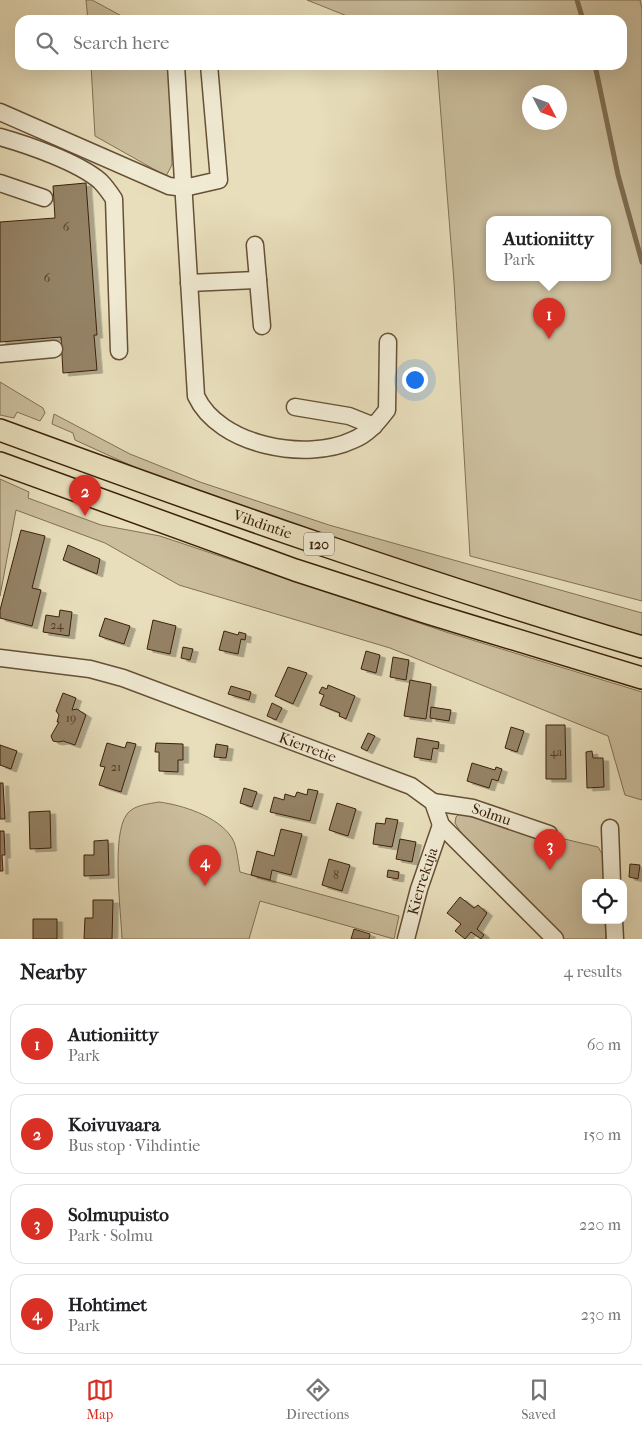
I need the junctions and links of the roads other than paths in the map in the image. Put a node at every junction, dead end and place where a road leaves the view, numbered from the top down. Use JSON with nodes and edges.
{"nodes":[{"id":1,"x":176,"y":70,"type":"edge"},
{"id":2,"x":209,"y":70,"type":"edge"},
{"id":3,"x":0,"y":112,"type":"edge"},
{"id":4,"x":0,"y":137,"type":"edge"},
{"id":5,"x":0,"y":183,"type":"edge"},
{"id":6,"x":184,"y":188,"type":"junction"},
{"id":7,"x":44,"y":198,"type":"dead end"},
{"id":8,"x":254,"y":245,"type":"dead end"},
{"id":9,"x":258,"y":280,"type":"junction"},
{"id":10,"x":189,"y":283,"type":"junction"},
{"id":11,"x":262,"y":326,"type":"dead end"},
{"id":12,"x":388,"y":342,"type":"dead end"},
{"id":13,"x":54,"y":349,"type":"dead end"},
{"id":14,"x":119,"y":351,"type":"dead end"},
{"id":15,"x":0,"y":354,"type":"edge"},
{"id":16,"x":295,"y":407,"type":"dead end"},
{"id":17,"x":374,"y":426,"type":"junction"},
{"id":18,"x":0,"y":430,"type":"edge"},
{"id":19,"x":0,"y":462,"type":"edge"},
{"id":20,"x":642,"y":647,"type":"edge"},
{"id":21,"x":0,"y":658,"type":"edge"},
{"id":22,"x":642,"y":678,"type":"edge"},
{"id":23,"x":433,"y":802,"type":"junction"},
{"id":24,"x":441,"y":825,"type":"junction"},
{"id":25,"x":610,"y":828,"type":"dead end"},
{"id":26,"x":549,"y":834,"type":"dead end"},
{"id":27,"x":612,"y":879,"type":"edge"},
{"id":28,"x":614,"y":924,"type":"edge"},
{"id":29,"x":406,"y":939,"type":"edge"},
{"id":30,"x":555,"y":939,"type":"edge"},
{"id":31,"x":614,"y":939,"type":"edge"}],
"edges":[{"from":1,"to":6,"type":"street"},
{"from":2,"to":6,"type":"street"},
{"from":3,"to":6,"type":"street"},
{"from":4,"to":14,"type":"street"},
{"from":5,"to":7,"type":"street"},
{"from":6,"to":10,"type":"street"},
{"from":8,"to":9,"type":"street"},
{"from":9,"to":10,"type":"street"},
{"from":9,"to":11,"type":"street"},
{"from":10,"to":17,"type":"street"},
{"from":12,"to":17,"type":"street"},
{"from":13,"to":15,"type":"street"},
{"from":16,"to":17,"type":"street"},
{"from":18,"to":20,"type":"main road","name":"Vihdintie","number":"120"},
{"from":19,"to":22,"type":"main road","name":"Vihdintie","number":"120"},
{"from":21,"to":23,"type":"street","name":"Kierretie"},
{"from":23,"to":24,"type":"street"},
{"from":23,"to":26,"type":"street","name":"Solmu"},
{"from":24,"to":29,"type":"street","name":"Kierrekuja"},
{"from":24,"to":30,"type":"street"},
{"from":25,"to":27,"type":"street"},
{"from":28,"to":31,"type":"street"}]}
